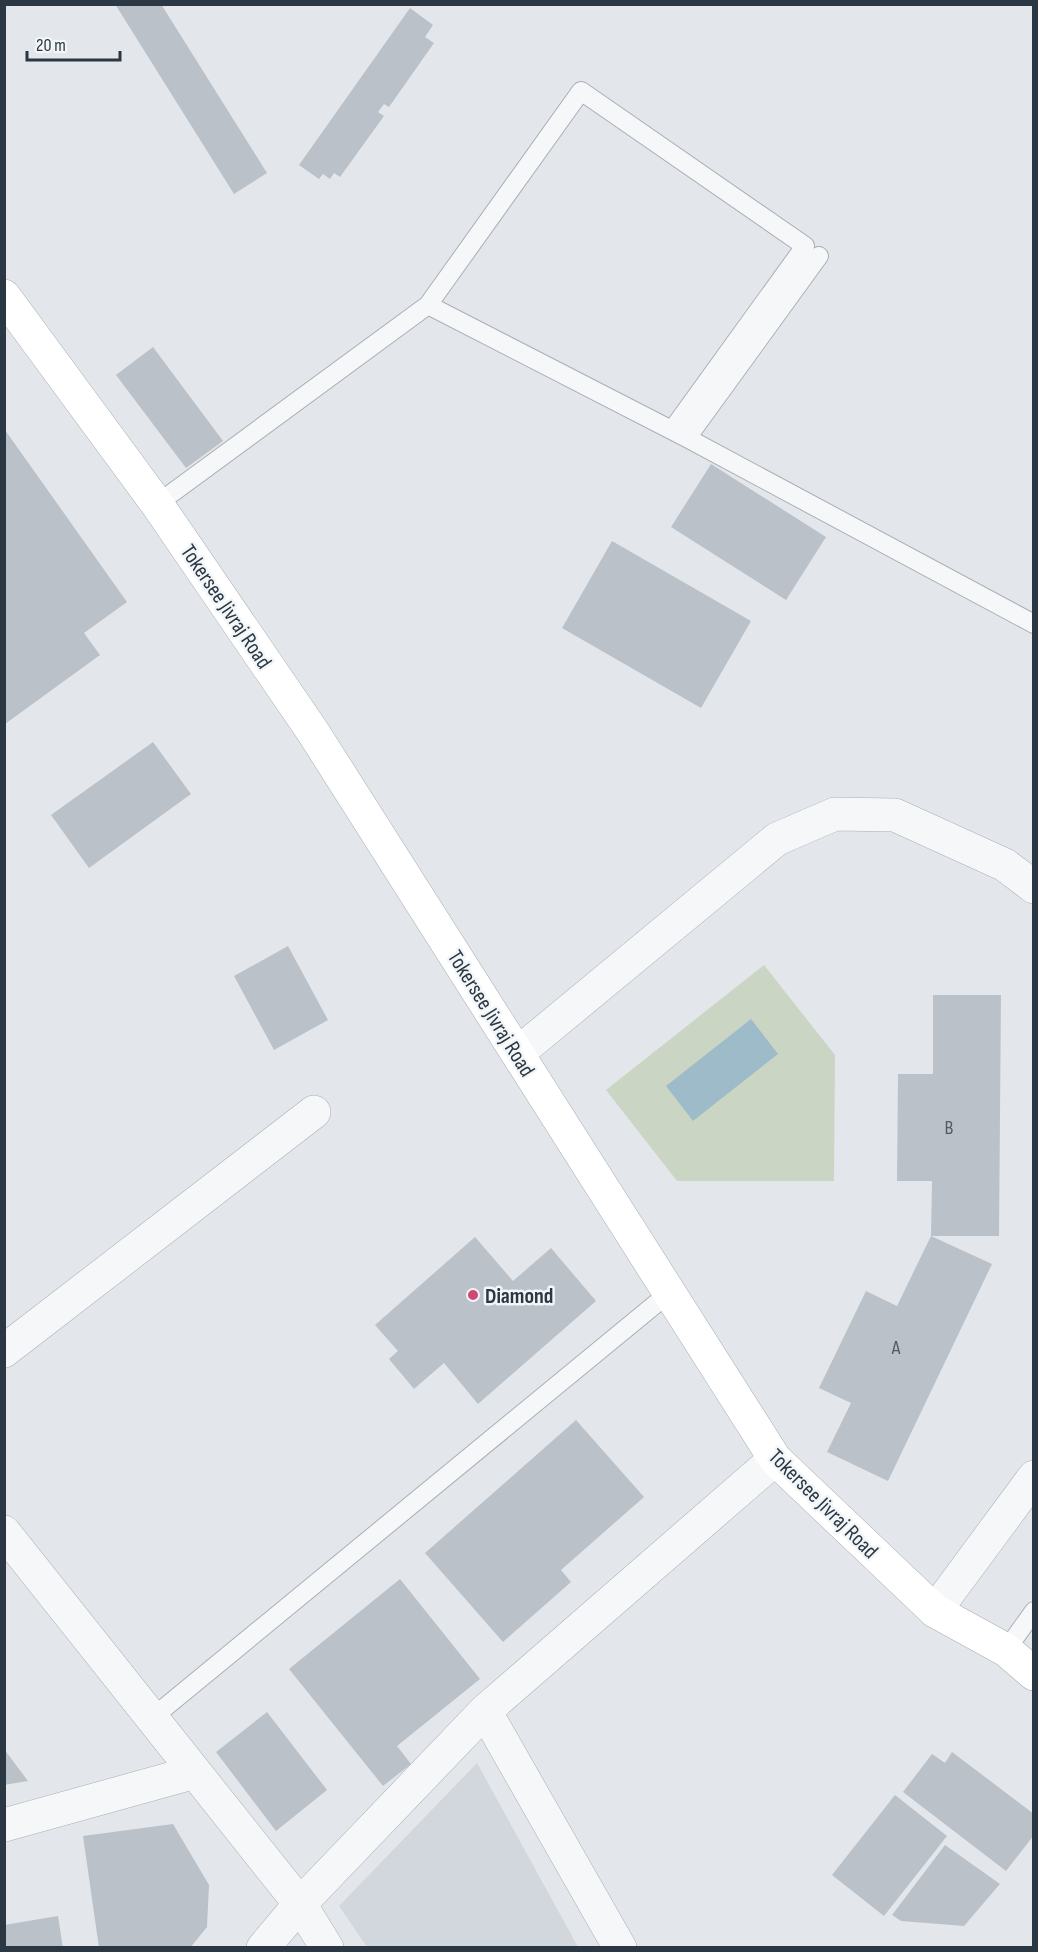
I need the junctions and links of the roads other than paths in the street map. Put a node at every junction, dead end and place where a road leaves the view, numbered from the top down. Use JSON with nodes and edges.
{"nodes":[{"id":1,"x":819,"y":256,"type":"dead end"},
{"id":2,"x":4,"y":296,"type":"edge"},
{"id":3,"x":428,"y":305,"type":"junction"},
{"id":4,"x":680,"y":434,"type":"junction"},
{"id":5,"x":157,"y":504,"type":"junction"},
{"id":6,"x":1034,"y":624,"type":"edge"},
{"id":7,"x":1034,"y":887,"type":"edge"},
{"id":8,"x":518,"y":1053,"type":"junction"},
{"id":9,"x":314,"y":1112,"type":"dead end"},
{"id":10,"x":669,"y":1293,"type":"junction"},
{"id":11,"x":4,"y":1351,"type":"edge"},
{"id":12,"x":775,"y":1459,"type":"junction"},
{"id":13,"x":1034,"y":1477,"type":"edge"},
{"id":14,"x":4,"y":1532,"type":"edge"},
{"id":15,"x":935,"y":1611,"type":"junction"},
{"id":16,"x":1034,"y":1611,"type":"edge"},
{"id":17,"x":1006,"y":1650,"type":"junction"},
{"id":18,"x":1034,"y":1674,"type":"edge"},
{"id":19,"x":484,"y":1711,"type":"junction"},
{"id":20,"x":152,"y":1718,"type":"junction"},
{"id":21,"x":195,"y":1772,"type":"junction"},
{"id":22,"x":4,"y":1825,"type":"edge"},
{"id":23,"x":300,"y":1904,"type":"junction"},
{"id":24,"x":263,"y":1947,"type":"edge"},
{"id":25,"x":327,"y":1947,"type":"edge"},
{"id":26,"x":620,"y":1947,"type":"edge"}],
"edges":[{"from":1,"to":4,"type":"lane"},
{"from":2,"to":5,"type":"street","name":"Tokersee Jivraj Road"},
{"from":3,"to":4,"type":"lane"},
{"from":3,"to":4,"type":"lane"},
{"from":3,"to":5,"type":"lane"},
{"from":4,"to":6,"type":"lane"},
{"from":5,"to":8,"type":"street","name":"Tokersee Jivraj Road"},
{"from":7,"to":8,"type":"street"},
{"from":8,"to":10,"type":"street","name":"Tokersee Jivraj Road"},
{"from":9,"to":11,"type":"street"},
{"from":10,"to":12,"type":"street","name":"Tokersee Jivraj Road"},
{"from":10,"to":20,"type":"lane"},
{"from":12,"to":15,"type":"street","name":"Tokersee Jivraj Road"},
{"from":12,"to":19,"type":"street"},
{"from":13,"to":15,"type":"street"},
{"from":14,"to":20,"type":"street"},
{"from":15,"to":17,"type":"street","name":"Tokersee Jivraj Road"},
{"from":16,"to":17,"type":"lane"},
{"from":17,"to":18,"type":"street","name":"Tokersee Jivraj Road"},
{"from":19,"to":23,"type":"street"},
{"from":19,"to":26,"type":"street"},
{"from":20,"to":21,"type":"street"},
{"from":21,"to":22,"type":"street"},
{"from":21,"to":23,"type":"street"},
{"from":23,"to":24,"type":"street"},
{"from":23,"to":25,"type":"street"}]}
